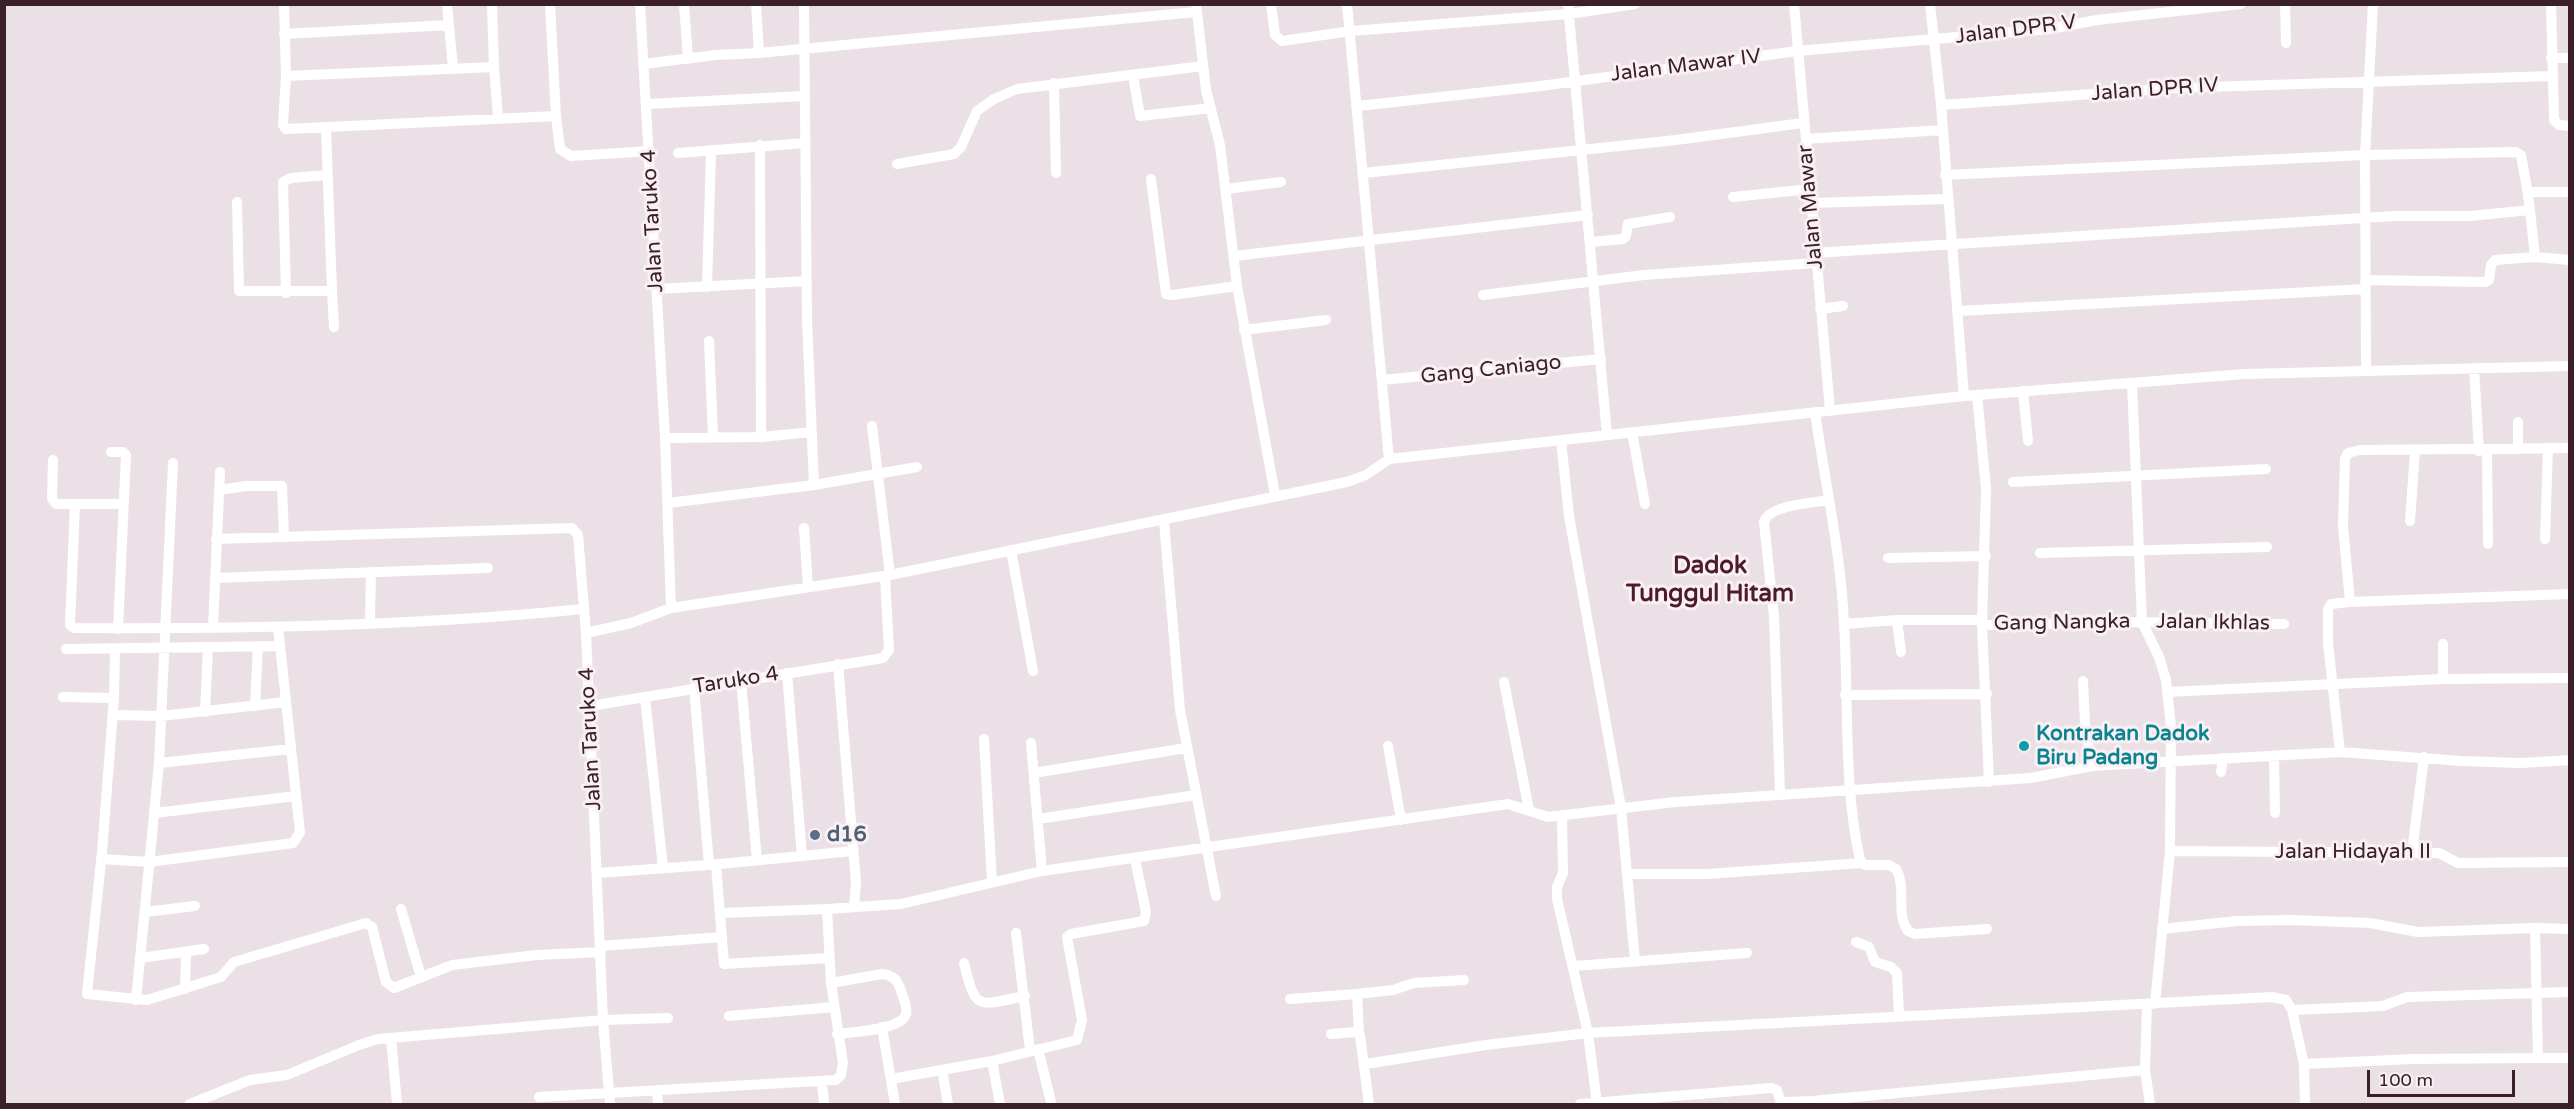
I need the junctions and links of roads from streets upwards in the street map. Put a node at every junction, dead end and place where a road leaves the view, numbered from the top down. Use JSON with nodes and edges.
{"nodes":[{"id":1,"x":284,"y":4,"type":"edge"},
{"id":2,"x":447,"y":4,"type":"edge"},
{"id":3,"x":492,"y":4,"type":"edge"},
{"id":4,"x":550,"y":4,"type":"edge"},
{"id":5,"x":640,"y":4,"type":"edge"},
{"id":6,"x":684,"y":4,"type":"edge"},
{"id":7,"x":756,"y":4,"type":"edge"},
{"id":8,"x":804,"y":4,"type":"edge"},
{"id":9,"x":1271,"y":4,"type":"edge"},
{"id":10,"x":1347,"y":4,"type":"edge"},
{"id":11,"x":1635,"y":4,"type":"edge"},
{"id":12,"x":1794,"y":4,"type":"edge"},
{"id":13,"x":1930,"y":4,"type":"edge"},
{"id":14,"x":2241,"y":4,"type":"edge"},
{"id":15,"x":2285,"y":4,"type":"edge"},
{"id":16,"x":2373,"y":4,"type":"edge"},
{"id":17,"x":2551,"y":4,"type":"edge"},
{"id":18,"x":1196,"y":8,"type":"edge"},
{"id":19,"x":1569,"y":9,"type":"edge"},
{"id":20,"x":449,"y":25,"type":"junction"},
{"id":21,"x":1351,"y":31,"type":"junction"},
{"id":22,"x":284,"y":34,"type":"junction"},
{"id":23,"x":1935,"y":39,"type":"junction"},
{"id":24,"x":2286,"y":43,"type":"dead end"},
{"id":25,"x":804,"y":50,"type":"junction"},
{"id":26,"x":1797,"y":51,"type":"junction"},
{"id":27,"x":759,"y":53,"type":"junction"},
{"id":28,"x":2551,"y":58,"type":"junction"},
{"id":29,"x":2570,"y":58,"type":"edge"},
{"id":30,"x":688,"y":59,"type":"junction"},
{"id":31,"x":643,"y":64,"type":"junction"},
{"id":32,"x":1203,"y":66,"type":"junction"},
{"id":33,"x":494,"y":67,"type":"junction"},
{"id":34,"x":453,"y":68,"type":"junction"},
{"id":35,"x":1133,"y":75,"type":"junction"},
{"id":36,"x":286,"y":76,"type":"junction"},
{"id":37,"x":2551,"y":76,"type":"junction"},
{"id":38,"x":1575,"y":80,"type":"junction"},
{"id":39,"x":2370,"y":81,"type":"junction"},
{"id":40,"x":1054,"y":83,"type":"junction"},
{"id":41,"x":804,"y":96,"type":"junction"},
{"id":42,"x":647,"y":104,"type":"junction"},
{"id":43,"x":1941,"y":105,"type":"junction"},
{"id":44,"x":1358,"y":106,"type":"junction"},
{"id":45,"x":1211,"y":108,"type":"junction"},
{"id":46,"x":556,"y":116,"type":"junction"},
{"id":47,"x":498,"y":117,"type":"junction"},
{"id":48,"x":1803,"y":123,"type":"junction"},
{"id":49,"x":2570,"y":126,"type":"edge"},
{"id":50,"x":326,"y":128,"type":"junction"},
{"id":51,"x":1942,"y":130,"type":"junction"},
{"id":52,"x":1806,"y":139,"type":"junction"},
{"id":53,"x":805,"y":143,"type":"junction"},
{"id":54,"x":759,"y":145,"type":"junction"},
{"id":55,"x":1581,"y":149,"type":"junction"},
{"id":56,"x":650,"y":151,"type":"junction"},
{"id":57,"x":711,"y":151,"type":"junction"},
{"id":58,"x":678,"y":153,"type":"dead end"},
{"id":59,"x":2365,"y":155,"type":"junction"},
{"id":60,"x":897,"y":164,"type":"dead end"},
{"id":61,"x":1056,"y":173,"type":"dead end"},
{"id":62,"x":1364,"y":173,"type":"junction"},
{"id":63,"x":327,"y":175,"type":"junction"},
{"id":64,"x":1945,"y":175,"type":"junction"},
{"id":65,"x":1150,"y":179,"type":"dead end"},
{"id":66,"x":1281,"y":182,"type":"dead end"},
{"id":67,"x":1226,"y":189,"type":"junction"},
{"id":68,"x":1810,"y":189,"type":"junction"},
{"id":69,"x":2570,"y":192,"type":"edge"},
{"id":70,"x":2528,"y":194,"type":"junction"},
{"id":71,"x":1733,"y":197,"type":"dead end"},
{"id":72,"x":1947,"y":199,"type":"junction"},
{"id":73,"x":237,"y":202,"type":"dead end"},
{"id":74,"x":1811,"y":203,"type":"junction"},
{"id":75,"x":2530,"y":210,"type":"junction"},
{"id":76,"x":1588,"y":215,"type":"junction"},
{"id":77,"x":1670,"y":217,"type":"dead end"},
{"id":78,"x":2365,"y":219,"type":"junction"},
{"id":79,"x":1370,"y":241,"type":"junction"},
{"id":80,"x":1591,"y":242,"type":"junction"},
{"id":81,"x":1951,"y":244,"type":"junction"},
{"id":82,"x":1234,"y":256,"type":"junction"},
{"id":83,"x":2535,"y":257,"type":"junction"},
{"id":84,"x":1815,"y":258,"type":"junction"},
{"id":85,"x":2570,"y":260,"type":"edge"},
{"id":86,"x":807,"y":280,"type":"junction"},
{"id":87,"x":1595,"y":283,"type":"junction"},
{"id":88,"x":759,"y":285,"type":"junction"},
{"id":89,"x":2365,"y":285,"type":"junction"},
{"id":90,"x":1237,"y":286,"type":"junction"},
{"id":91,"x":707,"y":287,"type":"junction"},
{"id":92,"x":656,"y":290,"type":"junction"},
{"id":93,"x":332,"y":291,"type":"junction"},
{"id":94,"x":286,"y":293,"type":"junction"},
{"id":95,"x":1483,"y":295,"type":"dead end"},
{"id":96,"x":1844,"y":306,"type":"dead end"},
{"id":97,"x":1820,"y":309,"type":"junction"},
{"id":98,"x":1959,"y":311,"type":"junction"},
{"id":99,"x":1326,"y":320,"type":"dead end"},
{"id":100,"x":334,"y":327,"type":"dead end"},
{"id":101,"x":1244,"y":330,"type":"junction"},
{"id":102,"x":709,"y":341,"type":"dead end"},
{"id":103,"x":1601,"y":359,"type":"junction"},
{"id":104,"x":2570,"y":366,"type":"edge"},
{"id":105,"x":2474,"y":368,"type":"junction"},
{"id":106,"x":2366,"y":371,"type":"junction"},
{"id":107,"x":1382,"y":380,"type":"junction"},
{"id":108,"x":2132,"y":383,"type":"junction"},
{"id":109,"x":2024,"y":391,"type":"junction"},
{"id":110,"x":1977,"y":395,"type":"junction"},
{"id":111,"x":1964,"y":396,"type":"junction"},
{"id":112,"x":1830,"y":410,"type":"junction"},
{"id":113,"x":1815,"y":412,"type":"junction"},
{"id":114,"x":2518,"y":422,"type":"dead end"},
{"id":115,"x":872,"y":426,"type":"dead end"},
{"id":116,"x":812,"y":432,"type":"junction"},
{"id":117,"x":1632,"y":432,"type":"junction"},
{"id":118,"x":1607,"y":435,"type":"junction"},
{"id":119,"x":713,"y":436,"type":"junction"},
{"id":120,"x":761,"y":437,"type":"junction"},
{"id":121,"x":665,"y":438,"type":"junction"},
{"id":122,"x":1561,"y":440,"type":"junction"},
{"id":123,"x":2028,"y":441,"type":"dead end"},
{"id":124,"x":2518,"y":448,"type":"junction"},
{"id":125,"x":2548,"y":448,"type":"junction"},
{"id":126,"x":2570,"y":448,"type":"edge"},
{"id":127,"x":2483,"y":450,"type":"junction"},
{"id":128,"x":2415,"y":451,"type":"junction"},
{"id":129,"x":111,"y":452,"type":"dead end"},
{"id":130,"x":1389,"y":459,"type":"junction"},
{"id":131,"x":53,"y":460,"type":"dead end"},
{"id":132,"x":173,"y":463,"type":"dead end"},
{"id":133,"x":917,"y":467,"type":"dead end"},
{"id":134,"x":2266,"y":468,"type":"dead end"},
{"id":135,"x":220,"y":472,"type":"dead end"},
{"id":136,"x":2137,"y":473,"type":"junction"},
{"id":137,"x":877,"y":476,"type":"junction"},
{"id":138,"x":2013,"y":482,"type":"dead end"},
{"id":139,"x":814,"y":485,"type":"junction"},
{"id":140,"x":219,"y":490,"type":"junction"},
{"id":141,"x":1275,"y":495,"type":"junction"},
{"id":142,"x":1829,"y":500,"type":"junction"},
{"id":143,"x":668,"y":503,"type":"junction"},
{"id":144,"x":75,"y":504,"type":"junction"},
{"id":145,"x":123,"y":504,"type":"junction"},
{"id":146,"x":1645,"y":504,"type":"dead end"},
{"id":147,"x":1164,"y":521,"type":"junction"},
{"id":148,"x":2410,"y":521,"type":"dead end"},
{"id":149,"x":804,"y":528,"type":"dead end"},
{"id":150,"x":284,"y":537,"type":"junction"},
{"id":151,"x":216,"y":539,"type":"junction"},
{"id":152,"x":2545,"y":539,"type":"dead end"},
{"id":153,"x":2488,"y":544,"type":"dead end"},
{"id":154,"x":2267,"y":548,"type":"dead end"},
{"id":155,"x":1011,"y":549,"type":"junction"},
{"id":156,"x":2040,"y":552,"type":"dead end"},
{"id":157,"x":2140,"y":552,"type":"junction"},
{"id":158,"x":1986,"y":556,"type":"junction"},
{"id":159,"x":1888,"y":558,"type":"dead end"},
{"id":160,"x":488,"y":568,"type":"dead end"},
{"id":161,"x":371,"y":572,"type":"junction"},
{"id":162,"x":888,"y":576,"type":"junction"},
{"id":163,"x":216,"y":578,"type":"junction"},
{"id":164,"x":808,"y":587,"type":"junction"},
{"id":165,"x":2570,"y":594,"type":"edge"},
{"id":166,"x":2350,"y":603,"type":"junction"},
{"id":167,"x":671,"y":608,"type":"junction"},
{"id":168,"x":583,"y":609,"type":"junction"},
{"id":169,"x":1897,"y":620,"type":"junction"},
{"id":170,"x":370,"y":622,"type":"junction"},
{"id":171,"x":1982,"y":622,"type":"junction"},
{"id":172,"x":2142,"y":622,"type":"junction"},
{"id":173,"x":1844,"y":624,"type":"junction"},
{"id":174,"x":2284,"y":624,"type":"dead end"},
{"id":175,"x":278,"y":627,"type":"junction"},
{"id":176,"x":165,"y":628,"type":"junction"},
{"id":177,"x":213,"y":628,"type":"junction"},
{"id":178,"x":118,"y":629,"type":"junction"},
{"id":179,"x":586,"y":633,"type":"junction"},
{"id":180,"x":2443,"y":644,"type":"dead end"},
{"id":181,"x":258,"y":646,"type":"junction"},
{"id":182,"x":279,"y":646,"type":"junction"},
{"id":183,"x":208,"y":648,"type":"junction"},
{"id":184,"x":164,"y":649,"type":"junction"},
{"id":185,"x":66,"y":650,"type":"dead end"},
{"id":186,"x":115,"y":650,"type":"junction"},
{"id":187,"x":1901,"y":652,"type":"dead end"},
{"id":188,"x":838,"y":664,"type":"junction"},
{"id":189,"x":1033,"y":671,"type":"dead end"},
{"id":190,"x":788,"y":673,"type":"junction"},
{"id":191,"x":2570,"y":678,"type":"edge"},
{"id":192,"x":2443,"y":679,"type":"junction"},
{"id":193,"x":741,"y":681,"type":"junction"},
{"id":194,"x":2084,"y":681,"type":"dead end"},
{"id":195,"x":1504,"y":682,"type":"dead end"},
{"id":196,"x":2333,"y":682,"type":"junction"},
{"id":197,"x":694,"y":687,"type":"junction"},
{"id":198,"x":2168,"y":692,"type":"junction"},
{"id":199,"x":1987,"y":694,"type":"junction"},
{"id":200,"x":1845,"y":695,"type":"junction"},
{"id":201,"x":63,"y":697,"type":"dead end"},
{"id":202,"x":645,"y":697,"type":"junction"},
{"id":203,"x":114,"y":698,"type":"junction"},
{"id":204,"x":286,"y":702,"type":"junction"},
{"id":205,"x":255,"y":706,"type":"junction"},
{"id":206,"x":590,"y":706,"type":"junction"},
{"id":207,"x":205,"y":712,"type":"junction"},
{"id":208,"x":114,"y":715,"type":"junction"},
{"id":209,"x":161,"y":716,"type":"junction"},
{"id":210,"x":984,"y":739,"type":"dead end"},
{"id":211,"x":1031,"y":743,"type":"dead end"},
{"id":212,"x":1388,"y":746,"type":"dead end"},
{"id":213,"x":1186,"y":748,"type":"junction"},
{"id":214,"x":291,"y":749,"type":"junction"},
{"id":215,"x":2340,"y":752,"type":"junction"},
{"id":216,"x":2274,"y":756,"type":"junction"},
{"id":217,"x":2424,"y":757,"type":"junction"},
{"id":218,"x":2223,"y":758,"type":"junction"},
{"id":219,"x":2172,"y":760,"type":"junction"},
{"id":220,"x":2570,"y":760,"type":"edge"},
{"id":221,"x":159,"y":763,"type":"junction"},
{"id":222,"x":2092,"y":766,"type":"junction"},
{"id":223,"x":2222,"y":772,"type":"dead end"},
{"id":224,"x":1034,"y":773,"type":"junction"},
{"id":225,"x":1989,"y":782,"type":"junction"},
{"id":226,"x":1852,"y":791,"type":"junction"},
{"id":227,"x":1780,"y":794,"type":"junction"},
{"id":228,"x":1196,"y":795,"type":"junction"},
{"id":229,"x":296,"y":796,"type":"junction"},
{"id":230,"x":1621,"y":808,"type":"junction"},
{"id":231,"x":1529,"y":810,"type":"junction"},
{"id":232,"x":155,"y":813,"type":"junction"},
{"id":233,"x":2275,"y":813,"type":"dead end"},
{"id":234,"x":1562,"y":815,"type":"junction"},
{"id":235,"x":1038,"y":819,"type":"junction"},
{"id":236,"x":1401,"y":820,"type":"junction"},
{"id":237,"x":1208,"y":846,"type":"junction"},
{"id":238,"x":853,"y":851,"type":"junction"},
{"id":239,"x":2170,"y":851,"type":"junction"},
{"id":240,"x":2412,"y":852,"type":"junction"},
{"id":241,"x":802,"y":856,"type":"junction"},
{"id":242,"x":102,"y":859,"type":"junction"},
{"id":243,"x":1135,"y":859,"type":"junction"},
{"id":244,"x":758,"y":860,"type":"junction"},
{"id":245,"x":149,"y":862,"type":"junction"},
{"id":246,"x":2570,"y":862,"type":"edge"},
{"id":247,"x":1862,"y":863,"type":"junction"},
{"id":248,"x":712,"y":865,"type":"junction"},
{"id":249,"x":663,"y":868,"type":"junction"},
{"id":250,"x":1042,"y":871,"type":"junction"},
{"id":251,"x":597,"y":873,"type":"junction"},
{"id":252,"x":1629,"y":874,"type":"junction"},
{"id":253,"x":992,"y":882,"type":"junction"},
{"id":254,"x":1216,"y":896,"type":"dead end"},
{"id":255,"x":195,"y":906,"type":"dead end"},
{"id":256,"x":854,"y":907,"type":"junction"},
{"id":257,"x":401,"y":909,"type":"dead end"},
{"id":258,"x":827,"y":909,"type":"junction"},
{"id":259,"x":145,"y":912,"type":"junction"},
{"id":260,"x":721,"y":913,"type":"junction"},
{"id":261,"x":2535,"y":928,"type":"junction"},
{"id":262,"x":1987,"y":929,"type":"dead end"},
{"id":263,"x":2570,"y":929,"type":"edge"},
{"id":264,"x":2162,"y":930,"type":"junction"},
{"id":265,"x":1016,"y":933,"type":"dead end"},
{"id":266,"x":722,"y":937,"type":"junction"},
{"id":267,"x":1856,"y":942,"type":"dead end"},
{"id":268,"x":204,"y":949,"type":"dead end"},
{"id":269,"x":601,"y":949,"type":"junction"},
{"id":270,"x":186,"y":952,"type":"junction"},
{"id":271,"x":1747,"y":953,"type":"dead end"},
{"id":272,"x":140,"y":958,"type":"junction"},
{"id":273,"x":829,"y":958,"type":"junction"},
{"id":274,"x":1635,"y":961,"type":"junction"},
{"id":275,"x":964,"y":963,"type":"dead end"},
{"id":276,"x":1574,"y":966,"type":"junction"},
{"id":277,"x":421,"y":977,"type":"junction"},
{"id":278,"x":1464,"y":980,"type":"dead end"},
{"id":279,"x":831,"y":983,"type":"junction"},
{"id":280,"x":185,"y":989,"type":"junction"},
{"id":281,"x":2536,"y":992,"type":"junction"},
{"id":282,"x":2570,"y":992,"type":"edge"},
{"id":283,"x":1356,"y":994,"type":"junction"},
{"id":284,"x":1025,"y":996,"type":"junction"},
{"id":285,"x":1290,"y":999,"type":"dead end"},
{"id":286,"x":136,"y":1000,"type":"junction"},
{"id":287,"x":2151,"y":1004,"type":"junction"},
{"id":288,"x":834,"y":1007,"type":"junction"},
{"id":289,"x":2292,"y":1010,"type":"junction"},
{"id":290,"x":1899,"y":1015,"type":"junction"},
{"id":291,"x":729,"y":1016,"type":"dead end"},
{"id":292,"x":668,"y":1018,"type":"dead end"},
{"id":293,"x":603,"y":1020,"type":"junction"},
{"id":294,"x":882,"y":1027,"type":"junction"},
{"id":295,"x":1588,"y":1033,"type":"junction"},
{"id":296,"x":837,"y":1034,"type":"junction"},
{"id":297,"x":1331,"y":1034,"type":"dead end"},
{"id":298,"x":1359,"y":1034,"type":"junction"},
{"id":299,"x":391,"y":1038,"type":"junction"},
{"id":300,"x":1034,"y":1049,"type":"junction"},
{"id":301,"x":2538,"y":1058,"type":"junction"},
{"id":302,"x":2570,"y":1058,"type":"edge"},
{"id":303,"x":992,"y":1061,"type":"junction"},
{"id":304,"x":1365,"y":1064,"type":"junction"},
{"id":305,"x":2304,"y":1064,"type":"junction"},
{"id":306,"x":942,"y":1070,"type":"junction"},
{"id":307,"x":2145,"y":1070,"type":"junction"},
{"id":308,"x":891,"y":1079,"type":"junction"},
{"id":309,"x":822,"y":1083,"type":"junction"},
{"id":310,"x":657,"y":1092,"type":"junction"},
{"id":311,"x":539,"y":1098,"type":"dead end"},
{"id":312,"x":610,"y":1099,"type":"edge"},
{"id":313,"x":1051,"y":1102,"type":"dead end"},
{"id":314,"x":1597,"y":1103,"type":"edge"},
{"id":315,"x":1812,"y":1103,"type":"edge"},
{"id":316,"x":190,"y":1104,"type":"edge"},
{"id":317,"x":397,"y":1104,"type":"edge"},
{"id":318,"x":658,"y":1104,"type":"edge"},
{"id":319,"x":824,"y":1104,"type":"edge"},
{"id":320,"x":895,"y":1104,"type":"edge"},
{"id":321,"x":948,"y":1104,"type":"edge"},
{"id":322,"x":999,"y":1104,"type":"edge"},
{"id":323,"x":1370,"y":1104,"type":"edge"},
{"id":324,"x":1580,"y":1104,"type":"edge"},
{"id":325,"x":2150,"y":1104,"type":"edge"},
{"id":326,"x":2305,"y":1104,"type":"edge"}],
"edges":[{"from":1,"to":22,"type":"street"},
{"from":2,"to":20,"type":"street"},
{"from":3,"to":33,"type":"street"},
{"from":4,"to":46,"type":"street"},
{"from":5,"to":31,"type":"street","name":"Jalan Taruko 4"},
{"from":6,"to":30,"type":"street"},
{"from":7,"to":27,"type":"street"},
{"from":8,"to":25,"type":"street"},
{"from":9,"to":21,"type":"street"},
{"from":10,"to":21,"type":"street"},
{"from":11,"to":19,"type":"street"},
{"from":12,"to":26,"type":"street","name":"Jalan Mawar"},
{"from":13,"to":23,"type":"street"},
{"from":14,"to":23,"type":"street","name":"Jalan DPR V"},
{"from":15,"to":24,"type":"street"},
{"from":16,"to":39,"type":"street"},
{"from":17,"to":28,"type":"street"},
{"from":18,"to":25,"type":"street"},
{"from":18,"to":32,"type":"street"},
{"from":19,"to":21,"type":"street"},
{"from":19,"to":38,"type":"street"},
{"from":20,"to":22,"type":"street"},
{"from":20,"to":34,"type":"street"},
{"from":21,"to":44,"type":"street"},
{"from":22,"to":36,"type":"street"},
{"from":23,"to":26,"type":"street","name":"Jalan DPR V"},
{"from":23,"to":43,"type":"street"},
{"from":25,"to":27,"type":"street"},
{"from":25,"to":41,"type":"street"},
{"from":26,"to":38,"type":"street","name":"Jalan Mawar IV"},
{"from":26,"to":48,"type":"street","name":"Jalan Mawar"},
{"from":27,"to":30,"type":"street"},
{"from":28,"to":29,"type":"street"},
{"from":28,"to":37,"type":"street"},
{"from":30,"to":31,"type":"street"},
{"from":31,"to":42,"type":"street","name":"Jalan Taruko 4"},
{"from":32,"to":35,"type":"street"},
{"from":32,"to":45,"type":"street"},
{"from":33,"to":34,"type":"street"},
{"from":33,"to":47,"type":"street"},
{"from":34,"to":36,"type":"street"},
{"from":35,"to":40,"type":"street"},
{"from":35,"to":45,"type":"street"},
{"from":36,"to":50,"type":"street"},
{"from":37,"to":39,"type":"street","name":"Jalan DPR IV"},
{"from":37,"to":49,"type":"street"},
{"from":38,"to":44,"type":"street","name":"Jalan Mawar IV"},
{"from":38,"to":55,"type":"street"},
{"from":39,"to":43,"type":"street","name":"Jalan DPR IV"},
{"from":39,"to":59,"type":"street"},
{"from":40,"to":60,"type":"street"},
{"from":40,"to":61,"type":"street"},
{"from":41,"to":42,"type":"street"},
{"from":41,"to":53,"type":"street"},
{"from":42,"to":56,"type":"street","name":"Jalan Taruko 4"},
{"from":43,"to":51,"type":"street"},
{"from":44,"to":62,"type":"street"},
{"from":45,"to":67,"type":"street"},
{"from":46,"to":47,"type":"street"},
{"from":46,"to":56,"type":"street"},
{"from":47,"to":50,"type":"street"},
{"from":48,"to":52,"type":"street","name":"Jalan Mawar"},
{"from":48,"to":55,"type":"street"},
{"from":50,"to":63,"type":"street"},
{"from":51,"to":52,"type":"street"},
{"from":51,"to":64,"type":"street"},
{"from":52,"to":68,"type":"street","name":"Jalan Mawar"},
{"from":53,"to":54,"type":"street"},
{"from":53,"to":86,"type":"street"},
{"from":54,"to":57,"type":"street"},
{"from":54,"to":88,"type":"street"},
{"from":55,"to":62,"type":"street"},
{"from":55,"to":76,"type":"street"},
{"from":56,"to":92,"type":"street","name":"Jalan Taruko 4"},
{"from":57,"to":58,"type":"street"},
{"from":57,"to":91,"type":"street"},
{"from":59,"to":64,"type":"street"},
{"from":59,"to":70,"type":"street"},
{"from":59,"to":78,"type":"street"},
{"from":62,"to":79,"type":"street"},
{"from":63,"to":93,"type":"street"},
{"from":63,"to":94,"type":"street"},
{"from":64,"to":72,"type":"street"},
{"from":65,"to":90,"type":"street"},
{"from":66,"to":67,"type":"street"},
{"from":67,"to":82,"type":"street"},
{"from":68,"to":71,"type":"street"},
{"from":68,"to":74,"type":"street","name":"Jalan Mawar"},
{"from":69,"to":70,"type":"street"},
{"from":70,"to":75,"type":"street"},
{"from":72,"to":74,"type":"street"},
{"from":72,"to":81,"type":"street"},
{"from":73,"to":94,"type":"street"},
{"from":74,"to":84,"type":"street","name":"Jalan Mawar"},
{"from":75,"to":78,"type":"street"},
{"from":75,"to":83,"type":"street"},
{"from":76,"to":79,"type":"street"},
{"from":76,"to":80,"type":"street"},
{"from":77,"to":80,"type":"street"},
{"from":78,"to":81,"type":"street"},
{"from":78,"to":89,"type":"street"},
{"from":79,"to":82,"type":"street"},
{"from":79,"to":107,"type":"street"},
{"from":80,"to":87,"type":"street"},
{"from":81,"to":84,"type":"street"},
{"from":81,"to":98,"type":"street"},
{"from":82,"to":90,"type":"street"},
{"from":83,"to":85,"type":"street"},
{"from":83,"to":89,"type":"street"},
{"from":84,"to":87,"type":"street"},
{"from":84,"to":97,"type":"street","name":"Jalan Mawar"},
{"from":86,"to":88,"type":"street"},
{"from":86,"to":116,"type":"street"},
{"from":87,"to":95,"type":"street"},
{"from":87,"to":103,"type":"street"},
{"from":88,"to":91,"type":"street"},
{"from":88,"to":120,"type":"street"},
{"from":89,"to":98,"type":"street"},
{"from":89,"to":106,"type":"street"},
{"from":90,"to":101,"type":"street"},
{"from":91,"to":92,"type":"street"},
{"from":92,"to":121,"type":"street","name":"Jalan Taruko 4"},
{"from":93,"to":94,"type":"street"},
{"from":93,"to":100,"type":"street"},
{"from":96,"to":97,"type":"street"},
{"from":97,"to":112,"type":"street","name":"Jalan Mawar"},
{"from":98,"to":111,"type":"street"},
{"from":99,"to":101,"type":"street"},
{"from":101,"to":141,"type":"street"},
{"from":102,"to":119,"type":"street"},
{"from":103,"to":107,"type":"street","name":"Gang Caniago"},
{"from":103,"to":118,"type":"street"},
{"from":104,"to":105,"type":"street"},
{"from":105,"to":106,"type":"street"},
{"from":105,"to":127,"type":"street"},
{"from":106,"to":108,"type":"street"},
{"from":107,"to":130,"type":"street"},
{"from":108,"to":109,"type":"street"},
{"from":108,"to":136,"type":"street"},
{"from":109,"to":110,"type":"street"},
{"from":109,"to":123,"type":"street"},
{"from":110,"to":111,"type":"street"},
{"from":110,"to":158,"type":"street"},
{"from":111,"to":112,"type":"street"},
{"from":112,"to":113,"type":"street"},
{"from":113,"to":117,"type":"street"},
{"from":113,"to":142,"type":"street"},
{"from":114,"to":124,"type":"street"},
{"from":115,"to":137,"type":"street"},
{"from":116,"to":120,"type":"street"},
{"from":116,"to":139,"type":"street"},
{"from":117,"to":118,"type":"street"},
{"from":117,"to":146,"type":"street"},
{"from":118,"to":122,"type":"street"},
{"from":119,"to":120,"type":"street"},
{"from":119,"to":121,"type":"street"},
{"from":121,"to":143,"type":"street","name":"Jalan Taruko 4"},
{"from":122,"to":130,"type":"street"},
{"from":122,"to":230,"type":"street"},
{"from":124,"to":125,"type":"street"},
{"from":124,"to":127,"type":"street"},
{"from":125,"to":126,"type":"street"},
{"from":125,"to":152,"type":"street"},
{"from":127,"to":128,"type":"street"},
{"from":127,"to":153,"type":"street"},
{"from":128,"to":148,"type":"street"},
{"from":128,"to":166,"type":"street"},
{"from":129,"to":145,"type":"street"},
{"from":130,"to":141,"type":"street"},
{"from":131,"to":144,"type":"street"},
{"from":132,"to":176,"type":"street"},
{"from":133,"to":137,"type":"street"},
{"from":134,"to":136,"type":"street"},
{"from":135,"to":140,"type":"street"},
{"from":136,"to":138,"type":"street"},
{"from":136,"to":157,"type":"street"},
{"from":137,"to":139,"type":"street"},
{"from":137,"to":162,"type":"street"},
{"from":139,"to":143,"type":"street"},
{"from":140,"to":150,"type":"street"},
{"from":140,"to":151,"type":"street"},
{"from":141,"to":147,"type":"street"},
{"from":142,"to":173,"type":"street"},
{"from":142,"to":227,"type":"street"},
{"from":143,"to":167,"type":"street","name":"Jalan Taruko 4"},
{"from":144,"to":145,"type":"street"},
{"from":144,"to":178,"type":"street"},
{"from":145,"to":178,"type":"street"},
{"from":147,"to":155,"type":"street"},
{"from":147,"to":213,"type":"street"},
{"from":149,"to":164,"type":"street"},
{"from":150,"to":151,"type":"street"},
{"from":150,"to":168,"type":"street","name":"Jalan Taruko 4"},
{"from":151,"to":163,"type":"street"},
{"from":154,"to":157,"type":"street"},
{"from":155,"to":162,"type":"street"},
{"from":155,"to":189,"type":"street"},
{"from":156,"to":157,"type":"street"},
{"from":157,"to":172,"type":"street"},
{"from":158,"to":159,"type":"street"},
{"from":158,"to":171,"type":"street"},
{"from":160,"to":161,"type":"street"},
{"from":161,"to":163,"type":"street"},
{"from":161,"to":170,"type":"street"},
{"from":162,"to":164,"type":"street"},
{"from":162,"to":188,"type":"street","name":"Taruko 4"},
{"from":163,"to":177,"type":"street"},
{"from":164,"to":167,"type":"street"},
{"from":165,"to":166,"type":"street"},
{"from":166,"to":196,"type":"street"},
{"from":167,"to":179,"type":"street"},
{"from":168,"to":170,"type":"street"},
{"from":168,"to":179,"type":"street","name":"Jalan Taruko 4"},
{"from":169,"to":171,"type":"street","name":"Gang Nangka"},
{"from":169,"to":173,"type":"street","name":"Gang Nangka"},
{"from":169,"to":187,"type":"street"},
{"from":170,"to":175,"type":"street"},
{"from":171,"to":172,"type":"street","name":"Gang Nangka"},
{"from":171,"to":199,"type":"street"},
{"from":172,"to":174,"type":"street","name":"Jalan Ikhlas"},
{"from":172,"to":198,"type":"street"},
{"from":173,"to":200,"type":"street"},
{"from":175,"to":177,"type":"street"},
{"from":175,"to":182,"type":"street"},
{"from":176,"to":177,"type":"street"},
{"from":176,"to":178,"type":"street"},
{"from":176,"to":184,"type":"street"},
{"from":179,"to":206,"type":"street","name":"Jalan Taruko 4"},
{"from":180,"to":192,"type":"street"},
{"from":181,"to":182,"type":"street"},
{"from":181,"to":183,"type":"street"},
{"from":181,"to":205,"type":"street"},
{"from":182,"to":204,"type":"street"},
{"from":183,"to":184,"type":"street"},
{"from":183,"to":207,"type":"street"},
{"from":184,"to":186,"type":"street"},
{"from":184,"to":209,"type":"street"},
{"from":185,"to":186,"type":"street"},
{"from":186,"to":203,"type":"street"},
{"from":188,"to":190,"type":"street","name":"Taruko 4"},
{"from":188,"to":238,"type":"street"},
{"from":190,"to":193,"type":"street","name":"Taruko 4"},
{"from":190,"to":241,"type":"street"},
{"from":191,"to":192,"type":"street"},
{"from":192,"to":196,"type":"street"},
{"from":193,"to":197,"type":"street","name":"Taruko 4"},
{"from":193,"to":244,"type":"street"},
{"from":194,"to":222,"type":"street"},
{"from":195,"to":231,"type":"street"},
{"from":196,"to":198,"type":"street"},
{"from":196,"to":215,"type":"street"},
{"from":197,"to":202,"type":"street","name":"Taruko 4"},
{"from":197,"to":248,"type":"street"},
{"from":198,"to":219,"type":"street"},
{"from":199,"to":200,"type":"street"},
{"from":199,"to":225,"type":"street"},
{"from":200,"to":226,"type":"street"},
{"from":201,"to":203,"type":"street"},
{"from":202,"to":206,"type":"street","name":"Taruko 4"},
{"from":202,"to":249,"type":"street"},
{"from":203,"to":208,"type":"street"},
{"from":204,"to":205,"type":"street"},
{"from":204,"to":214,"type":"street"},
{"from":205,"to":207,"type":"street"},
{"from":206,"to":251,"type":"street","name":"Jalan Taruko 4"},
{"from":207,"to":209,"type":"street"},
{"from":208,"to":209,"type":"street"},
{"from":208,"to":242,"type":"street"},
{"from":209,"to":221,"type":"street"},
{"from":210,"to":253,"type":"street"},
{"from":211,"to":224,"type":"street"},
{"from":212,"to":236,"type":"street"},
{"from":213,"to":224,"type":"street"},
{"from":213,"to":228,"type":"street"},
{"from":214,"to":221,"type":"street"},
{"from":214,"to":229,"type":"street"},
{"from":215,"to":216,"type":"street"},
{"from":215,"to":217,"type":"street"},
{"from":216,"to":218,"type":"street"},
{"from":216,"to":233,"type":"street"},
{"from":217,"to":220,"type":"street"},
{"from":217,"to":240,"type":"street"},
{"from":218,"to":219,"type":"street"},
{"from":218,"to":223,"type":"street"},
{"from":219,"to":222,"type":"street"},
{"from":219,"to":239,"type":"street"},
{"from":221,"to":232,"type":"street"},
{"from":222,"to":225,"type":"street"},
{"from":224,"to":235,"type":"street"},
{"from":225,"to":226,"type":"street"},
{"from":226,"to":227,"type":"street"},
{"from":226,"to":247,"type":"street"},
{"from":227,"to":230,"type":"street"},
{"from":228,"to":235,"type":"street"},
{"from":228,"to":237,"type":"street"},
{"from":229,"to":232,"type":"street"},
{"from":229,"to":245,"type":"street"},
{"from":230,"to":234,"type":"street"},
{"from":230,"to":252,"type":"street"},
{"from":231,"to":234,"type":"street"},
{"from":231,"to":236,"type":"street"},
{"from":232,"to":245,"type":"street"},
{"from":234,"to":276,"type":"street"},
{"from":235,"to":250,"type":"street"},
{"from":236,"to":237,"type":"street"},
{"from":237,"to":243,"type":"street"},
{"from":237,"to":254,"type":"street"},
{"from":238,"to":241,"type":"street"},
{"from":238,"to":256,"type":"street"},
{"from":239,"to":240,"type":"street","name":"Jalan Hidayah II"},
{"from":239,"to":264,"type":"street"},
{"from":240,"to":246,"type":"street","name":"Jalan Hidayah II"},
{"from":241,"to":244,"type":"street"},
{"from":242,"to":245,"type":"street"},
{"from":242,"to":286,"type":"street"},
{"from":243,"to":250,"type":"street"},
{"from":243,"to":300,"type":"street"},
{"from":244,"to":248,"type":"street"},
{"from":245,"to":259,"type":"street"},
{"from":247,"to":252,"type":"street"},
{"from":247,"to":262,"type":"street"},
{"from":248,"to":249,"type":"street"},
{"from":248,"to":260,"type":"street"},
{"from":249,"to":251,"type":"street"},
{"from":250,"to":253,"type":"street"},
{"from":251,"to":269,"type":"street","name":"Jalan Taruko 4"},
{"from":252,"to":274,"type":"street"},
{"from":253,"to":256,"type":"street"},
{"from":255,"to":259,"type":"street"},
{"from":256,"to":258,"type":"street"},
{"from":257,"to":277,"type":"street"},
{"from":258,"to":260,"type":"street"},
{"from":258,"to":273,"type":"street"},
{"from":259,"to":272,"type":"street"},
{"from":260,"to":266,"type":"street"},
{"from":261,"to":263,"type":"street"},
{"from":261,"to":264,"type":"street"},
{"from":261,"to":281,"type":"street"},
{"from":264,"to":287,"type":"street"},
{"from":265,"to":284,"type":"street"},
{"from":266,"to":269,"type":"street"},
{"from":266,"to":273,"type":"street"},
{"from":267,"to":290,"type":"street"},
{"from":268,"to":270,"type":"street"},
{"from":269,"to":277,"type":"street"},
{"from":269,"to":293,"type":"street","name":"Jalan Taruko 4"},
{"from":270,"to":272,"type":"street"},
{"from":270,"to":280,"type":"street"},
{"from":271,"to":274,"type":"street"},
{"from":272,"to":286,"type":"street"},
{"from":273,"to":279,"type":"street"},
{"from":274,"to":276,"type":"street"},
{"from":275,"to":284,"type":"street"},
{"from":276,"to":295,"type":"street"},
{"from":277,"to":280,"type":"street"},
{"from":278,"to":283,"type":"street"},
{"from":279,"to":288,"type":"street"},
{"from":279,"to":294,"type":"street"},
{"from":280,"to":286,"type":"street"},
{"from":281,"to":282,"type":"street"},
{"from":281,"to":289,"type":"street"},
{"from":281,"to":301,"type":"street"},
{"from":283,"to":285,"type":"street"},
{"from":283,"to":298,"type":"street"},
{"from":284,"to":300,"type":"street"},
{"from":287,"to":289,"type":"street"},
{"from":287,"to":290,"type":"street"},
{"from":287,"to":307,"type":"street"},
{"from":288,"to":291,"type":"street"},
{"from":288,"to":296,"type":"street"},
{"from":289,"to":305,"type":"street"},
{"from":290,"to":295,"type":"street"},
{"from":292,"to":293,"type":"street"},
{"from":293,"to":299,"type":"street"},
{"from":293,"to":312,"type":"street","name":"Jalan Taruko 4"},
{"from":294,"to":296,"type":"street"},
{"from":294,"to":308,"type":"street"},
{"from":295,"to":304,"type":"street"},
{"from":295,"to":314,"type":"street"},
{"from":296,"to":309,"type":"street"},
{"from":297,"to":298,"type":"street"},
{"from":298,"to":304,"type":"street"},
{"from":299,"to":316,"type":"street"},
{"from":299,"to":317,"type":"street"},
{"from":300,"to":303,"type":"street"},
{"from":300,"to":313,"type":"street"},
{"from":301,"to":302,"type":"street"},
{"from":301,"to":305,"type":"street"},
{"from":303,"to":306,"type":"street"},
{"from":303,"to":322,"type":"street"},
{"from":304,"to":323,"type":"street"},
{"from":305,"to":326,"type":"street"},
{"from":306,"to":308,"type":"street"},
{"from":306,"to":321,"type":"street"},
{"from":307,"to":315,"type":"street"},
{"from":307,"to":325,"type":"street"},
{"from":308,"to":320,"type":"street"},
{"from":309,"to":310,"type":"street"},
{"from":309,"to":319,"type":"street"},
{"from":310,"to":312,"type":"street"},
{"from":310,"to":318,"type":"street"},
{"from":311,"to":312,"type":"street"},
{"from":314,"to":315,"type":"street"},
{"from":314,"to":324,"type":"street"}]}
